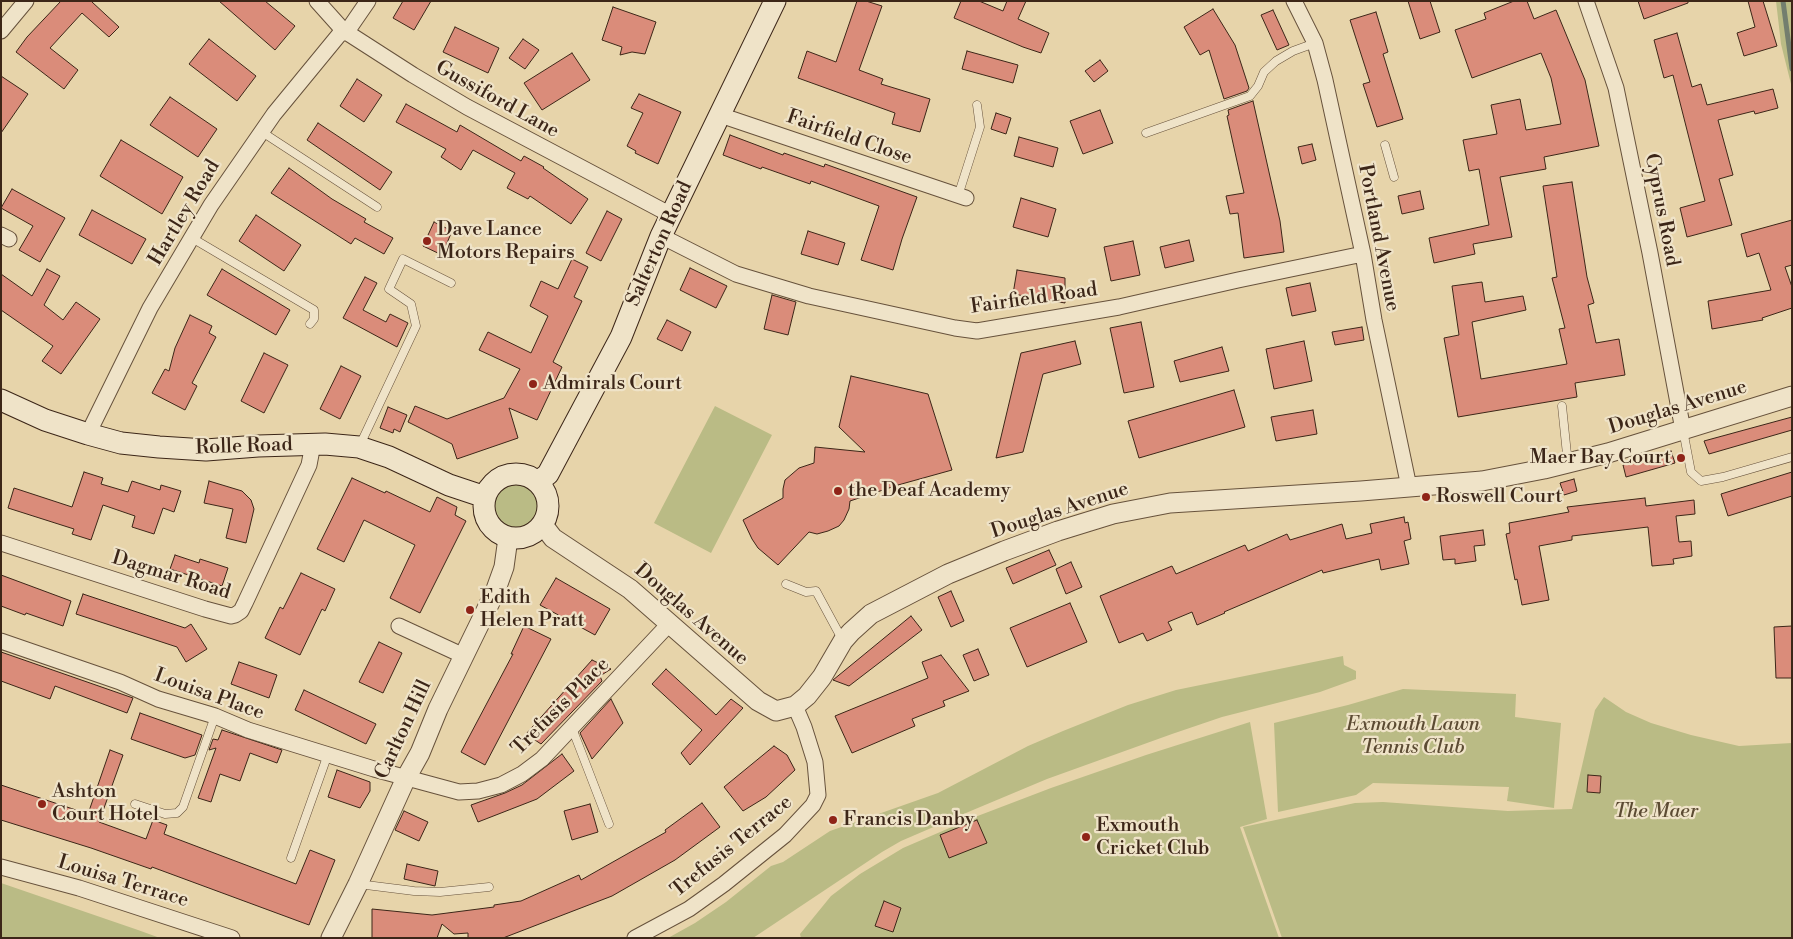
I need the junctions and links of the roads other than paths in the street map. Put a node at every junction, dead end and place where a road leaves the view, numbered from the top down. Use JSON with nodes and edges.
{"nodes":[{"id":1,"x":26,"y":1,"type":"edge"},
{"id":2,"x":317,"y":1,"type":"edge"},
{"id":3,"x":368,"y":1,"type":"edge"},
{"id":4,"x":775,"y":1,"type":"edge"},
{"id":5,"x":1294,"y":1,"type":"edge"},
{"id":6,"x":1586,"y":1,"type":"edge"},
{"id":7,"x":1,"y":31,"type":"edge"},
{"id":8,"x":344,"y":31,"type":"junction"},
{"id":9,"x":1315,"y":43,"type":"junction"},
{"id":10,"x":977,"y":105,"type":"dead end"},
{"id":11,"x":720,"y":115,"type":"junction"},
{"id":12,"x":262,"y":132,"type":"junction"},
{"id":13,"x":1146,"y":133,"type":"dead end"},
{"id":14,"x":1386,"y":145,"type":"dead end"},
{"id":15,"x":1394,"y":178,"type":"dead end"},
{"id":16,"x":962,"y":197,"type":"joint"},
{"id":17,"x":377,"y":206,"type":"dead end"},
{"id":18,"x":671,"y":215,"type":"junction"},
{"id":19,"x":661,"y":236,"type":"junction"},
{"id":20,"x":192,"y":238,"type":"junction"},
{"id":21,"x":1363,"y":254,"type":"junction"},
{"id":22,"x":451,"y":283,"type":"dead end"},
{"id":23,"x":310,"y":324,"type":"dead end"},
{"id":24,"x":1792,"y":396,"type":"edge"},
{"id":25,"x":2,"y":405,"type":"edge"},
{"id":26,"x":1562,"y":406,"type":"dead end"},
{"id":27,"x":1683,"y":430,"type":"junction"},
{"id":28,"x":88,"y":434,"type":"junction"},
{"id":29,"x":313,"y":444,"type":"junction"},
{"id":30,"x":359,"y":447,"type":"junction"},
{"id":31,"x":1792,"y":457,"type":"edge"},
{"id":32,"x":1568,"y":464,"type":"junction"},
{"id":33,"x":538,"y":482,"type":"junction"},
{"id":34,"x":1409,"y":487,"type":"junction"},
{"id":35,"x":485,"y":497,"type":"junction"},
{"id":36,"x":543,"y":525,"type":"junction"},
{"id":37,"x":508,"y":538,"type":"junction"},
{"id":38,"x":1,"y":543,"type":"edge"},
{"id":39,"x":786,"y":584,"type":"dead end"},
{"id":40,"x":670,"y":623,"type":"junction"},
{"id":41,"x":399,"y":626,"type":"dead end"},
{"id":42,"x":1,"y":641,"type":"edge"},
{"id":43,"x":844,"y":641,"type":"junction"},
{"id":44,"x":464,"y":656,"type":"junction"},
{"id":45,"x":795,"y":706,"type":"junction"},
{"id":46,"x":215,"y":716,"type":"junction"},
{"id":47,"x":572,"y":728,"type":"junction"},
{"id":48,"x":328,"y":754,"type":"junction"},
{"id":49,"x":406,"y":778,"type":"junction"},
{"id":50,"x":135,"y":804,"type":"dead end"},
{"id":51,"x":610,"y":824,"type":"dead end"},
{"id":52,"x":291,"y":858,"type":"dead end"},
{"id":53,"x":1,"y":867,"type":"edge"},
{"id":54,"x":358,"y":884,"type":"junction"},
{"id":55,"x":490,"y":887,"type":"dead end"},
{"id":56,"x":232,"y":938,"type":"edge"},
{"id":57,"x":331,"y":938,"type":"edge"},
{"id":58,"x":635,"y":938,"type":"edge"}],
"edges":[{"from":1,"to":7,"type":"street"},
{"from":2,"to":8,"type":"street","name":"Gussiford Lane"},
{"from":3,"to":8,"type":"street","name":"Hartley Road"},
{"from":4,"to":11,"type":"main road","name":"Salterton Road"},
{"from":5,"to":9,"type":"street","name":"Portland Avenue"},
{"from":6,"to":27,"type":"street","name":"Cyprus Road"},
{"from":8,"to":12,"type":"street","name":"Hartley Road"},
{"from":8,"to":18,"type":"street","name":"Gussiford Lane"},
{"from":9,"to":13,"type":"lane"},
{"from":9,"to":21,"type":"street","name":"Portland Avenue"},
{"from":10,"to":16,"type":"lane"},
{"from":11,"to":16,"type":"street","name":"Fairfield Close"},
{"from":11,"to":18,"type":"main road","name":"Salterton Road"},
{"from":12,"to":17,"type":"lane"},
{"from":12,"to":20,"type":"street","name":"Hartley Road"},
{"from":14,"to":15,"type":"lane"},
{"from":18,"to":19,"type":"main road","name":"Salterton Road"},
{"from":19,"to":21,"type":"street","name":"Fairfield Road"},
{"from":19,"to":33,"type":"main road","name":"Salterton Road"},
{"from":20,"to":23,"type":"lane"},
{"from":20,"to":28,"type":"street","name":"Hartley Road"},
{"from":21,"to":34,"type":"street","name":"Portland Avenue"},
{"from":22,"to":30,"type":"lane"},
{"from":24,"to":27,"type":"street","name":"Douglas Avenue"},
{"from":25,"to":28,"type":"main road","name":"Rolle Road"},
{"from":26,"to":32,"type":"lane"},
{"from":27,"to":31,"type":"lane"},
{"from":27,"to":32,"type":"street","name":"Douglas Avenue"},
{"from":28,"to":29,"type":"main road","name":"Rolle Road"},
{"from":29,"to":30,"type":"main road","name":"Rolle Road"},
{"from":29,"to":38,"type":"street","name":"Dagmar Road"},
{"from":30,"to":35,"type":"main road","name":"Rolle Road"},
{"from":32,"to":34,"type":"street","name":"Douglas Avenue"},
{"from":33,"to":35,"type":"main road"},
{"from":33,"to":36,"type":"main road"},
{"from":34,"to":43,"type":"street","name":"Douglas Avenue"},
{"from":35,"to":37,"type":"main road"},
{"from":36,"to":37,"type":"main road"},
{"from":36,"to":40,"type":"street","name":"Douglas Avenue"},
{"from":37,"to":44,"type":"street","name":"Carlton Hill"},
{"from":39,"to":43,"type":"lane"},
{"from":40,"to":45,"type":"street","name":"Douglas Avenue"},
{"from":40,"to":47,"type":"street","name":"Trefusis Place"},
{"from":41,"to":44,"type":"street"},
{"from":42,"to":46,"type":"street","name":"Louisa Place"},
{"from":43,"to":45,"type":"street","name":"Douglas Avenue"},
{"from":44,"to":49,"type":"street","name":"Carlton Hill"},
{"from":45,"to":58,"type":"street","name":"Trefusis Terrace"},
{"from":46,"to":48,"type":"street","name":"Louisa Place"},
{"from":46,"to":50,"type":"lane"},
{"from":47,"to":49,"type":"street","name":"Trefusis Place"},
{"from":47,"to":51,"type":"lane"},
{"from":48,"to":49,"type":"street","name":"Louisa Place"},
{"from":48,"to":52,"type":"lane"},
{"from":49,"to":54,"type":"street","name":"Carlton Hill"},
{"from":53,"to":56,"type":"street","name":"Louisa Terrace"},
{"from":54,"to":55,"type":"lane"},
{"from":54,"to":57,"type":"street","name":"Carlton Hill"}]}
